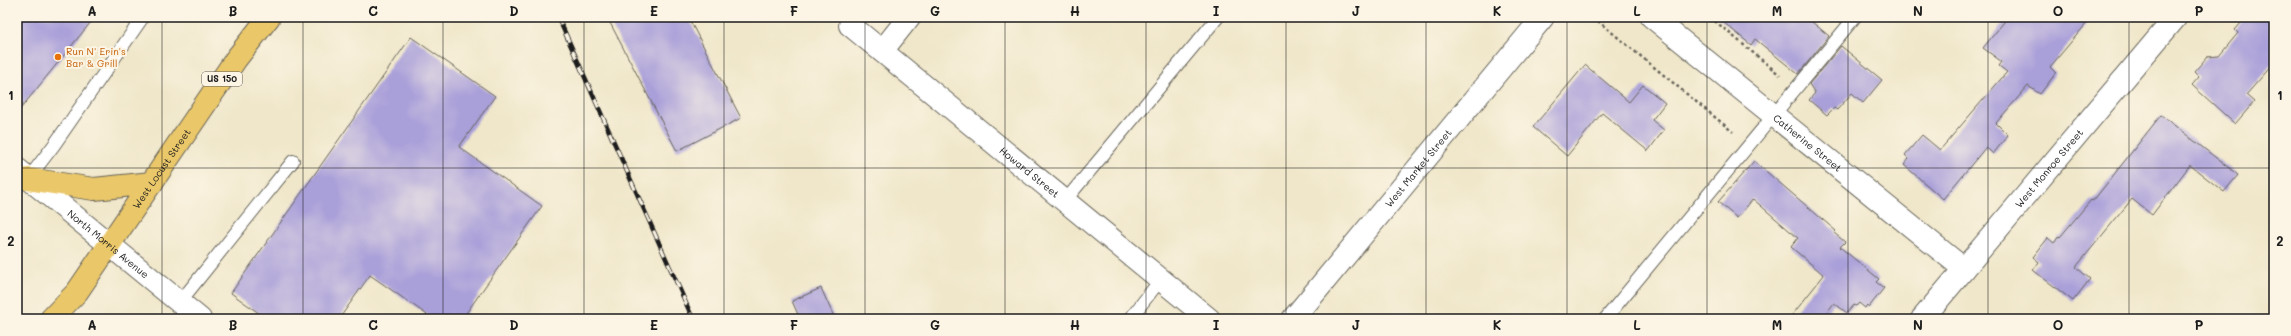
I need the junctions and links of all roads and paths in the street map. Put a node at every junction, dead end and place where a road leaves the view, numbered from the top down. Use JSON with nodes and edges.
{"nodes":[{"id":1,"x":143,"y":17,"type":"edge"},
{"id":2,"x":269,"y":17,"type":"edge"},
{"id":3,"x":909,"y":17,"type":"edge"},
{"id":4,"x":1218,"y":17,"type":"edge"},
{"id":5,"x":1543,"y":17,"type":"edge"},
{"id":6,"x":1593,"y":17,"type":"edge"},
{"id":7,"x":1652,"y":17,"type":"edge"},
{"id":8,"x":1710,"y":17,"type":"edge"},
{"id":9,"x":1855,"y":17,"type":"edge"},
{"id":10,"x":2176,"y":17,"type":"edge"},
{"id":11,"x":850,"y":25,"type":"dead end"},
{"id":12,"x":882,"y":51,"type":"junction"},
{"id":13,"x":1796,"y":88,"type":"junction"},
{"id":14,"x":1774,"y":115,"type":"junction"},
{"id":15,"x":1749,"y":145,"type":"junction"},
{"id":16,"x":293,"y":161,"type":"dead end"},
{"id":17,"x":23,"y":174,"type":"edge"},
{"id":18,"x":152,"y":183,"type":"junction"},
{"id":19,"x":1064,"y":202,"type":"junction"},
{"id":20,"x":110,"y":245,"type":"junction"},
{"id":21,"x":1964,"y":269,"type":"junction"},
{"id":22,"x":1161,"y":279,"type":"junction"},
{"id":23,"x":180,"y":302,"type":"junction"},
{"id":24,"x":51,"y":319,"type":"edge"},
{"id":25,"x":200,"y":319,"type":"edge"},
{"id":26,"x":1130,"y":319,"type":"edge"},
{"id":27,"x":1209,"y":319,"type":"edge"},
{"id":28,"x":1292,"y":319,"type":"edge"},
{"id":29,"x":1605,"y":319,"type":"edge"},
{"id":30,"x":1922,"y":319,"type":"edge"}],
"edges":[{"from":1,"to":17,"type":"lane"},
{"from":2,"to":18,"type":"main road","name":"West Locust Street","number":"US 150"},
{"from":3,"to":12,"type":"street"},
{"from":4,"to":19,"type":"lane"},
{"from":5,"to":28,"type":"street","name":"West Market Street"},
{"from":6,"to":15,"type":"path"},
{"from":7,"to":14,"type":"street","name":"Catherine Street"},
{"from":8,"to":13,"type":"path"},
{"from":9,"to":13,"type":"lane"},
{"from":10,"to":21,"type":"street","name":"West Monroe Street"},
{"from":11,"to":12,"type":"street","name":"Howard Street"},
{"from":12,"to":19,"type":"street","name":"Howard Street"},
{"from":13,"to":14,"type":"lane"},
{"from":14,"to":15,"type":"lane"},
{"from":14,"to":21,"type":"street","name":"Catherine Street"},
{"from":15,"to":29,"type":"lane"},
{"from":16,"to":23,"type":"lane"},
{"from":17,"to":18,"type":"main road"},
{"from":17,"to":20,"type":"street","name":"North Morris Avenue"},
{"from":18,"to":20,"type":"main road","name":"West Locust Street","number":"US 150"},
{"from":19,"to":22,"type":"street","name":"Howard Street"},
{"from":20,"to":23,"type":"street","name":"North Morris Avenue"},
{"from":20,"to":24,"type":"main road","name":"West Locust Street","number":"US 150"},
{"from":21,"to":30,"type":"street","name":"West Monroe Street"},
{"from":22,"to":26,"type":"lane"},
{"from":22,"to":27,"type":"street","name":"Howard Street"},
{"from":23,"to":25,"type":"street","name":"North Morris Avenue"}]}
